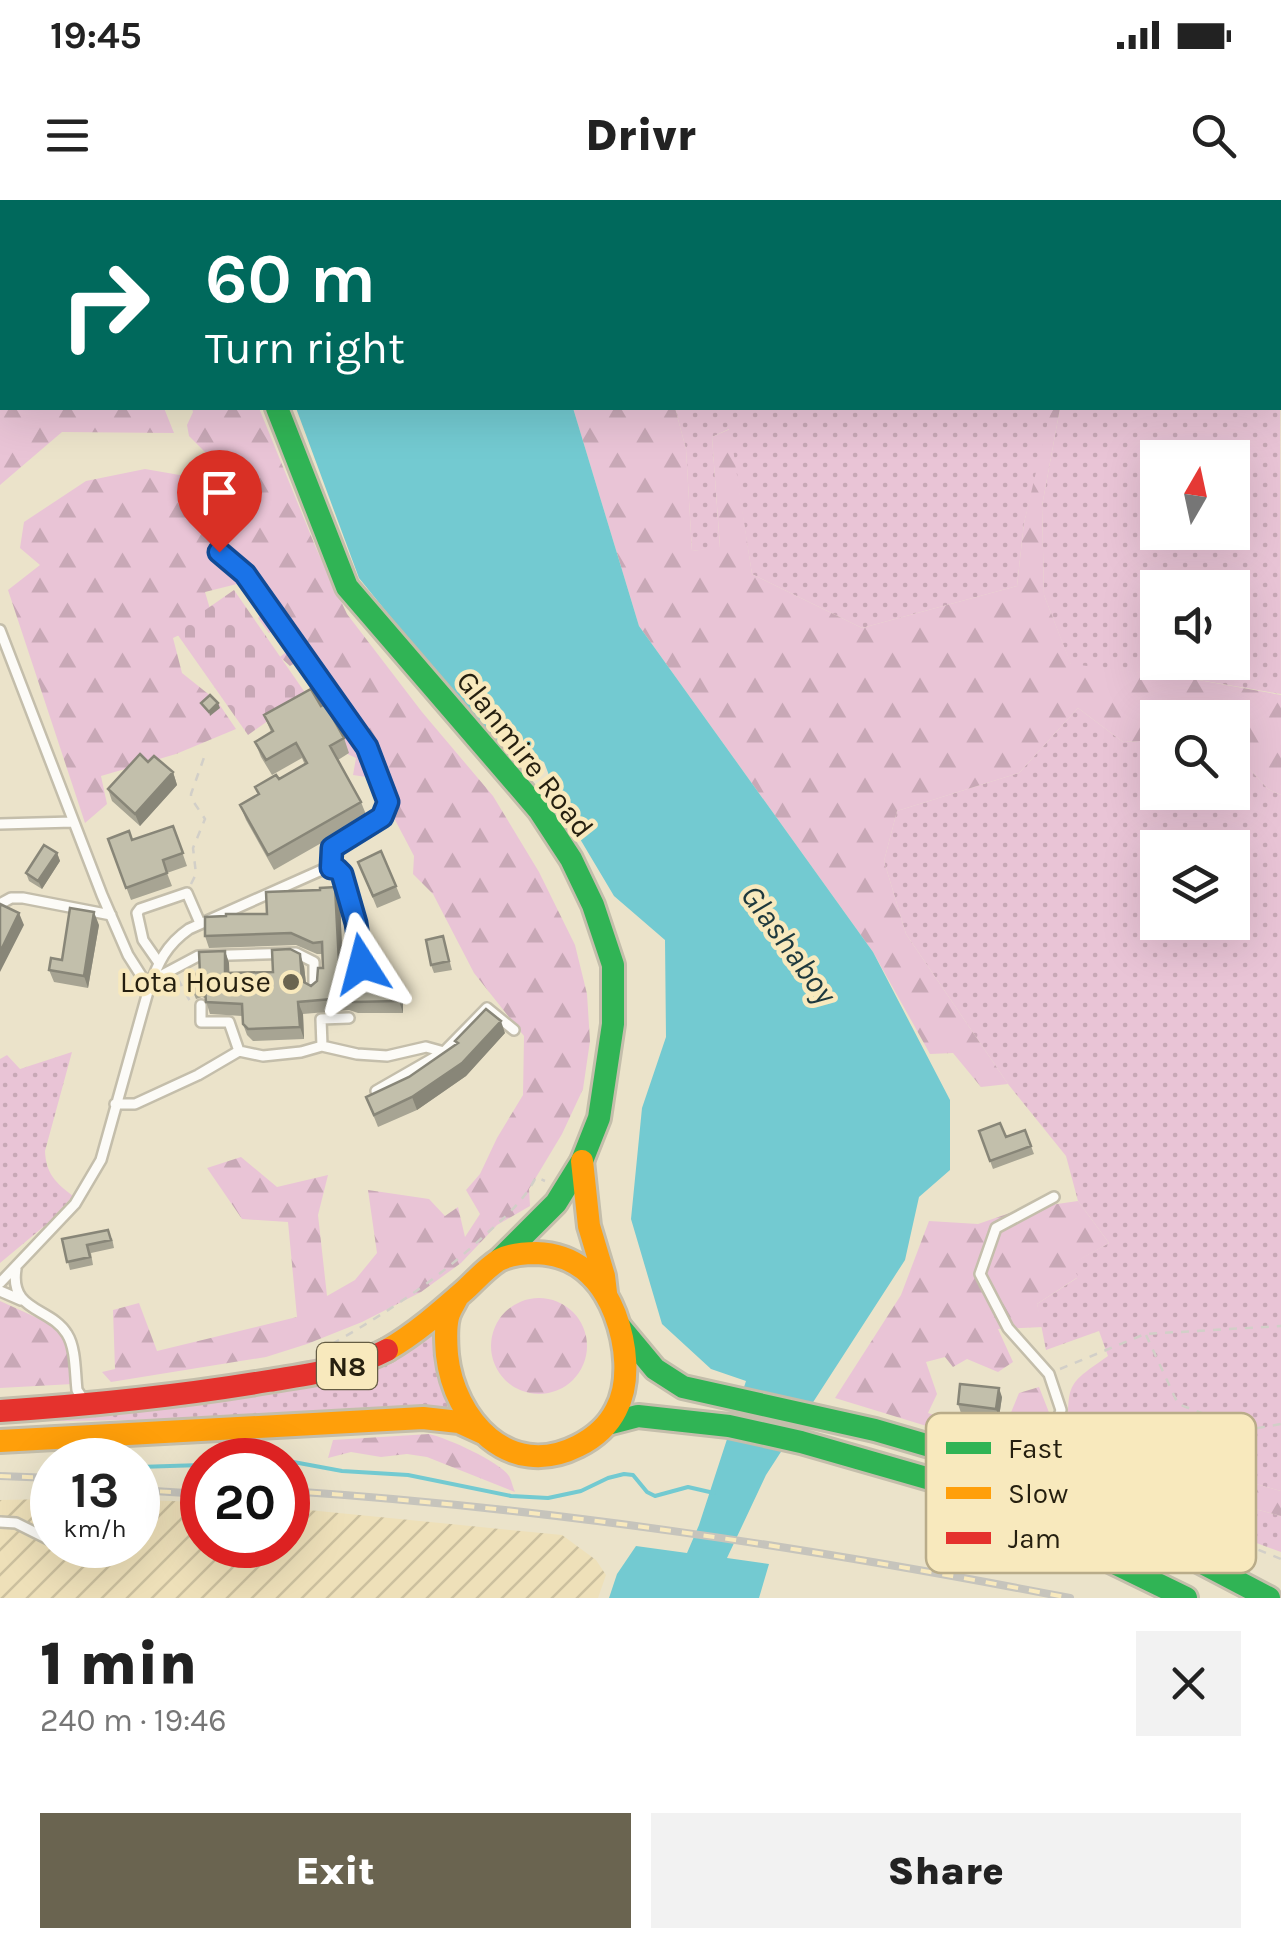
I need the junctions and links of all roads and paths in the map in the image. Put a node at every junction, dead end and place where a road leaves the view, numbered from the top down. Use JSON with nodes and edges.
{"nodes":[{"id":1,"x":278,"y":410,"type":"edge"},
{"id":2,"x":219,"y":552,"type":"dead end"},
{"id":3,"x":0,"y":630,"type":"edge"},
{"id":4,"x":206,"y":752,"type":"dead end"},
{"id":5,"x":72,"y":822,"type":"junction"},
{"id":6,"x":0,"y":824,"type":"edge"},
{"id":7,"x":331,"y":868,"type":"junction"},
{"id":8,"x":187,"y":893,"type":"junction"},
{"id":9,"x":0,"y":904,"type":"edge"},
{"id":10,"x":111,"y":916,"type":"junction"},
{"id":11,"x":200,"y":923,"type":"junction"},
{"id":12,"x":159,"y":964,"type":"junction"},
{"id":13,"x":172,"y":970,"type":"junction"},
{"id":14,"x":150,"y":985,"type":"junction"},
{"id":15,"x":364,"y":987,"type":"edge"},
{"id":16,"x":314,"y":990,"type":"edge"},
{"id":17,"x":201,"y":1005,"type":"joint"},
{"id":18,"x":349,"y":1018,"type":"dead end"},
{"id":19,"x":514,"y":1030,"type":"dead end"},
{"id":20,"x":322,"y":1046,"type":"junction"},
{"id":21,"x":239,"y":1051,"type":"junction"},
{"id":22,"x":444,"y":1052,"type":"junction"},
{"id":23,"x":376,"y":1090,"type":"edge"},
{"id":24,"x":115,"y":1104,"type":"junction"},
{"id":25,"x":582,"y":1161,"type":"junction"},
{"id":26,"x":546,"y":1182,"type":"dead end"},
{"id":27,"x":1054,"y":1197,"type":"dead end"},
{"id":28,"x":500,"y":1259,"type":"junction"},
{"id":29,"x":16,"y":1266,"type":"junction"},
{"id":30,"x":0,"y":1283,"type":"edge"},
{"id":31,"x":0,"y":1291,"type":"edge"},
{"id":32,"x":458,"y":1296,"type":"junction"},
{"id":33,"x":607,"y":1298,"type":"junction"},
{"id":34,"x":21,"y":1300,"type":"junction"},
{"id":35,"x":617,"y":1324,"type":"junction"},
{"id":36,"x":1281,"y":1326,"type":"edge"},
{"id":37,"x":1145,"y":1334,"type":"junction"},
{"id":38,"x":326,"y":1348,"type":"dead end"},
{"id":39,"x":1048,"y":1374,"type":"junction"},
{"id":40,"x":87,"y":1403,"type":"junction"},
{"id":41,"x":0,"y":1411,"type":"edge"},
{"id":42,"x":1060,"y":1413,"type":"edge"},
{"id":43,"x":1202,"y":1413,"type":"edge"},
{"id":44,"x":611,"y":1423,"type":"junction"},
{"id":45,"x":1281,"y":1424,"type":"edge"},
{"id":46,"x":1256,"y":1428,"type":"edge"},
{"id":47,"x":483,"y":1433,"type":"junction"},
{"id":48,"x":0,"y":1441,"type":"edge"},
{"id":49,"x":926,"y":1446,"type":"edge"},
{"id":50,"x":926,"y":1479,"type":"edge"},
{"id":51,"x":0,"y":1522,"type":"edge"},
{"id":52,"x":30,"y":1530,"type":"edge"},
{"id":53,"x":1256,"y":1570,"type":"edge"},
{"id":54,"x":1135,"y":1573,"type":"edge"},
{"id":55,"x":1222,"y":1573,"type":"edge"},
{"id":56,"x":1268,"y":1573,"type":"dead end"},
{"id":57,"x":1186,"y":1598,"type":"edge"},
{"id":58,"x":1269,"y":1598,"type":"edge"}],
"edges":[{"from":1,"to":25,"type":"main road","name":"Glanmire Road"},
{"from":2,"to":7,"type":"lane"},
{"from":3,"to":5,"type":"lane"},
{"from":4,"to":8,"type":"path"},
{"from":5,"to":6,"type":"lane"},
{"from":5,"to":10,"type":"lane"},
{"from":7,"to":11,"type":"lane"},
{"from":7,"to":15,"type":"lane"},
{"from":8,"to":11,"type":"lane"},
{"from":8,"to":12,"type":"lane"},
{"from":9,"to":10,"type":"lane"},
{"from":10,"to":14,"type":"lane"},
{"from":11,"to":12,"type":"lane"},
{"from":12,"to":14,"type":"lane"},
{"from":13,"to":14,"type":"lane"},
{"from":13,"to":16,"type":"lane"},
{"from":13,"to":17,"type":"path"},
{"from":14,"to":24,"type":"lane"},
{"from":17,"to":21,"type":"lane"},
{"from":18,"to":20,"type":"lane"},
{"from":19,"to":22,"type":"lane"},
{"from":20,"to":21,"type":"lane"},
{"from":20,"to":22,"type":"lane"},
{"from":21,"to":24,"type":"lane"},
{"from":22,"to":23,"type":"lane"},
{"from":24,"to":29,"type":"lane"},
{"from":25,"to":28,"type":"main road","name":"Glanmire Road"},
{"from":25,"to":33,"type":"main road"},
{"from":26,"to":38,"type":"path"},
{"from":27,"to":39,"type":"lane"},
{"from":28,"to":32,"type":"main road","number":"N8"},
{"from":28,"to":33,"type":"main road"},
{"from":29,"to":30,"type":"lane"},
{"from":29,"to":34,"type":"lane"},
{"from":31,"to":34,"type":"lane"},
{"from":32,"to":40,"type":"main road","number":"N8"},
{"from":32,"to":47,"type":"main road"},
{"from":33,"to":35,"type":"main road"},
{"from":34,"to":40,"type":"lane"},
{"from":35,"to":44,"type":"main road"},
{"from":35,"to":49,"type":"main road"},
{"from":36,"to":37,"type":"path"},
{"from":37,"to":39,"type":"path"},
{"from":37,"to":43,"type":"path"},
{"from":39,"to":42,"type":"lane"},
{"from":40,"to":41,"type":"main road","number":"N8"},
{"from":44,"to":47,"type":"main road","number":"N8"},
{"from":44,"to":50,"type":"main road","number":"N8"},
{"from":45,"to":46,"type":"path"},
{"from":47,"to":48,"type":"main road","number":"N8"},
{"from":51,"to":52,"type":"lane"},
{"from":53,"to":56,"type":"main road"},
{"from":54,"to":57,"type":"main road","number":"N8"},
{"from":55,"to":58,"type":"main road"}]}
